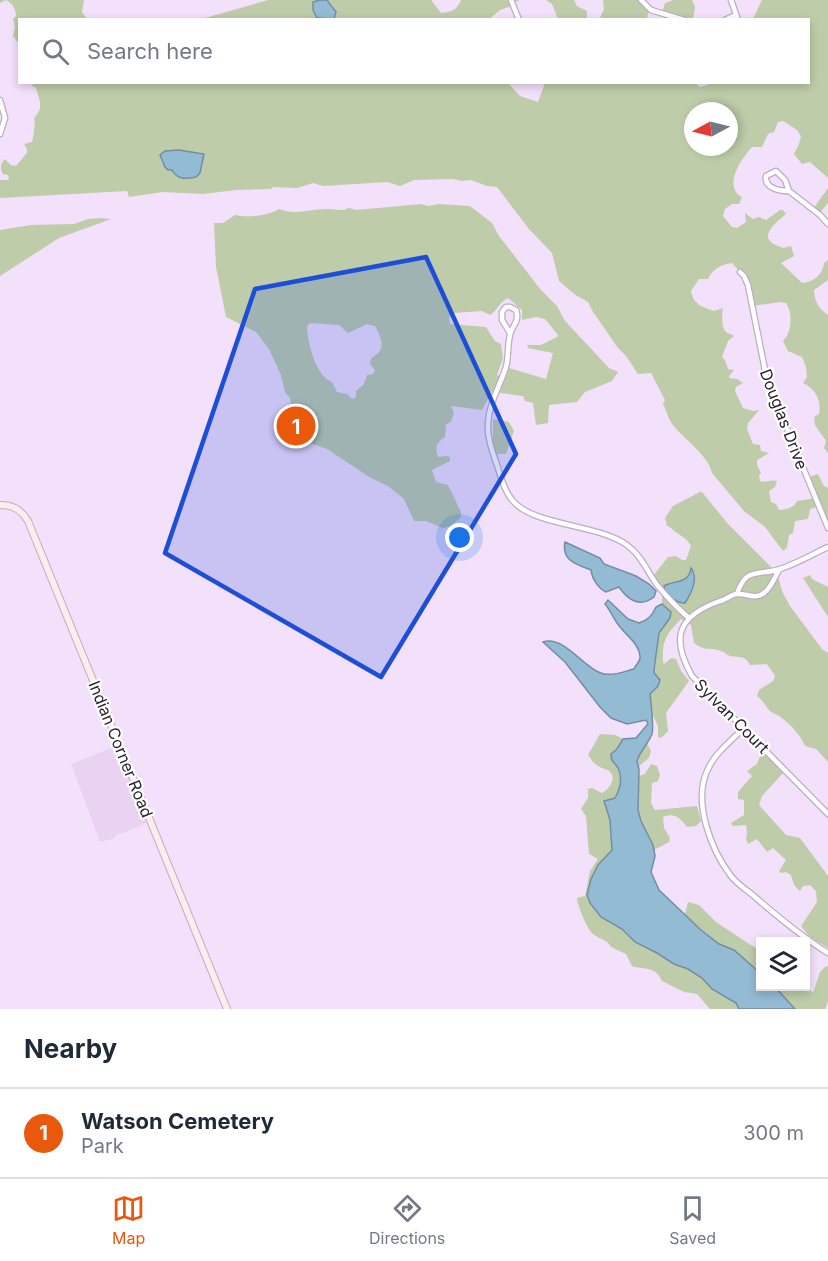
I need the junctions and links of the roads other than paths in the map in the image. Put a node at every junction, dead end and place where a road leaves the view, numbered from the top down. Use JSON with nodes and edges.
{"nodes":[{"id":1,"x":511,"y":0,"type":"edge"},
{"id":2,"x":641,"y":0,"type":"edge"},
{"id":3,"x":731,"y":0,"type":"edge"},
{"id":4,"x":737,"y":17,"type":"edge"},
{"id":5,"x":518,"y":18,"type":"edge"},
{"id":6,"x":677,"y":18,"type":"edge"},
{"id":7,"x":0,"y":100,"type":"edge"},
{"id":8,"x":0,"y":134,"type":"edge"},
{"id":9,"x":789,"y":191,"type":"junction"},
{"id":10,"x":828,"y":224,"type":"edge"},
{"id":11,"x":740,"y":272,"type":"dead end"},
{"id":12,"x":510,"y":333,"type":"junction"},
{"id":13,"x":0,"y":505,"type":"edge"},
{"id":14,"x":828,"y":528,"type":"edge"},
{"id":15,"x":828,"y":547,"type":"edge"},
{"id":16,"x":779,"y":570,"type":"junction"},
{"id":17,"x":737,"y":594,"type":"junction"},
{"id":18,"x":689,"y":618,"type":"junction"},
{"id":19,"x":744,"y":728,"type":"junction"},
{"id":20,"x":828,"y":814,"type":"edge"},
{"id":21,"x":828,"y":953,"type":"edge"},
{"id":22,"x":227,"y":1009,"type":"edge"}],
"edges":[{"from":1,"to":5,"type":"street"},
{"from":2,"to":6,"type":"street"},
{"from":3,"to":4,"type":"street"},
{"from":7,"to":8,"type":"street"},
{"from":9,"to":9,"type":"street"},
{"from":9,"to":10,"type":"street"},
{"from":11,"to":14,"type":"street","name":"Douglas Drive"},
{"from":12,"to":12,"type":"street"},
{"from":12,"to":18,"type":"street"},
{"from":13,"to":22,"type":"street","name":"Indian Corner Road"},
{"from":15,"to":16,"type":"street"},
{"from":16,"to":17,"type":"street"},
{"from":16,"to":17,"type":"street"},
{"from":17,"to":18,"type":"street"},
{"from":18,"to":19,"type":"street","name":"Sylvan Court"},
{"from":19,"to":20,"type":"street","name":"Sylvan Court"},
{"from":19,"to":21,"type":"street"}]}
